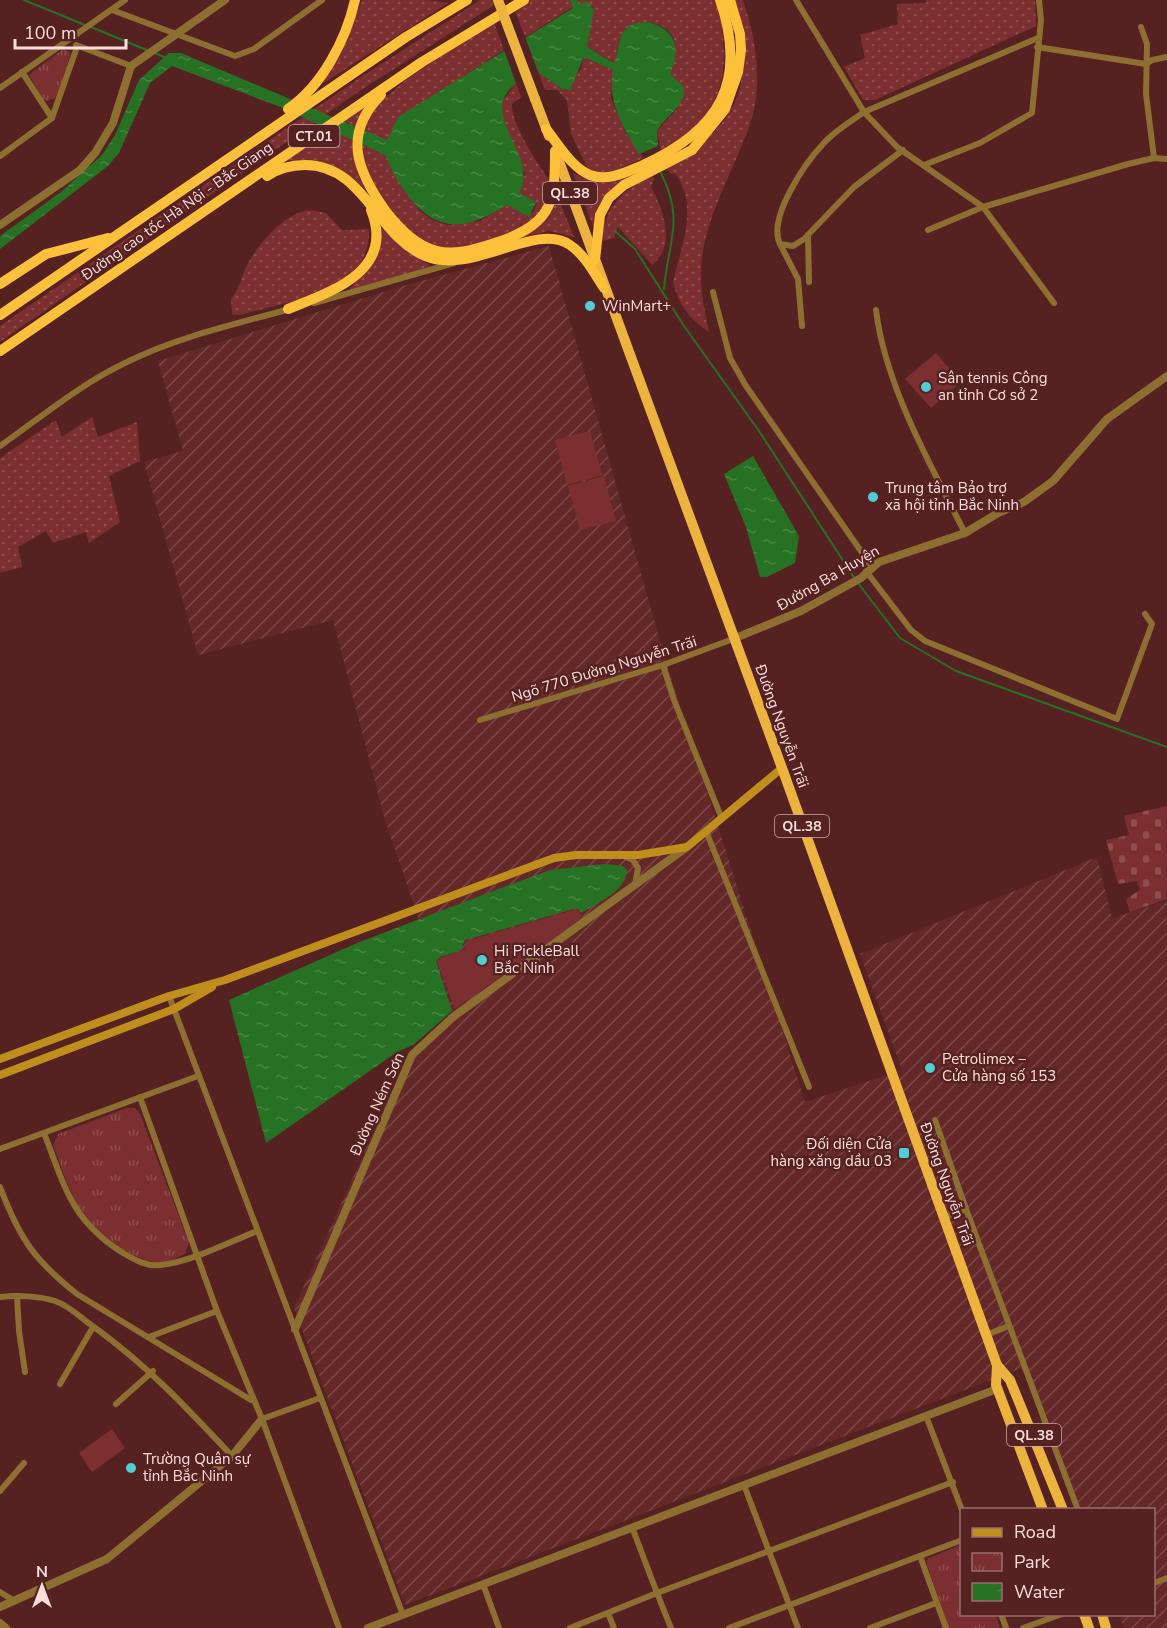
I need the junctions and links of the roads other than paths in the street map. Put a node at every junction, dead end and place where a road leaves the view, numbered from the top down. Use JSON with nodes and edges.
{"nodes":[{"id":1,"x":125,"y":0,"type":"edge"},
{"id":2,"x":225,"y":0,"type":"edge"},
{"id":3,"x":322,"y":0,"type":"edge"},
{"id":4,"x":355,"y":0,"type":"edge"},
{"id":5,"x":467,"y":0,"type":"edge"},
{"id":6,"x":498,"y":0,"type":"edge"},
{"id":7,"x":524,"y":0,"type":"edge"},
{"id":8,"x":720,"y":0,"type":"edge"},
{"id":9,"x":730,"y":0,"type":"edge"},
{"id":10,"x":796,"y":0,"type":"edge"},
{"id":11,"x":1039,"y":0,"type":"edge"},
{"id":12,"x":112,"y":10,"type":"junction"},
{"id":13,"x":490,"y":21,"type":"junction"},
{"id":14,"x":1142,"y":27,"type":"dead end"},
{"id":15,"x":174,"y":35,"type":"junction"},
{"id":16,"x":75,"y":37,"type":"junction"},
{"id":17,"x":1038,"y":38,"type":"junction"},
{"id":18,"x":77,"y":46,"type":"junction"},
{"id":19,"x":1037,"y":47,"type":"junction"},
{"id":20,"x":1167,"y":57,"type":"edge"},
{"id":21,"x":1146,"y":64,"type":"junction"},
{"id":22,"x":131,"y":66,"type":"junction"},
{"id":23,"x":22,"y":72,"type":"junction"},
{"id":24,"x":0,"y":88,"type":"edge"},
{"id":25,"x":864,"y":112,"type":"junction"},
{"id":26,"x":52,"y":118,"type":"junction"},
{"id":27,"x":546,"y":129,"type":"junction"},
{"id":28,"x":903,"y":150,"type":"junction"},
{"id":29,"x":555,"y":151,"type":"junction"},
{"id":30,"x":0,"y":156,"type":"edge"},
{"id":31,"x":1154,"y":158,"type":"junction"},
{"id":32,"x":1167,"y":159,"type":"edge"},
{"id":33,"x":924,"y":165,"type":"junction"},
{"id":34,"x":165,"y":201,"type":"junction"},
{"id":35,"x":367,"y":201,"type":"junction"},
{"id":36,"x":983,"y":207,"type":"junction"},
{"id":37,"x":0,"y":225,"type":"edge"},
{"id":38,"x":928,"y":230,"type":"dead end"},
{"id":39,"x":808,"y":235,"type":"junction"},
{"id":40,"x":114,"y":236,"type":"junction"},
{"id":41,"x":780,"y":244,"type":"junction"},
{"id":42,"x":595,"y":260,"type":"junction"},
{"id":43,"x":462,"y":261,"type":"junction"},
{"id":44,"x":107,"y":278,"type":"junction"},
{"id":45,"x":809,"y":282,"type":"dead end"},
{"id":46,"x":0,"y":284,"type":"edge"},
{"id":47,"x":604,"y":288,"type":"junction"},
{"id":48,"x":713,"y":292,"type":"dead end"},
{"id":49,"x":1054,"y":303,"type":"dead end"},
{"id":50,"x":288,"y":309,"type":"junction"},
{"id":51,"x":876,"y":310,"type":"dead end"},
{"id":52,"x":0,"y":315,"type":"edge"},
{"id":53,"x":802,"y":326,"type":"dead end"},
{"id":54,"x":0,"y":351,"type":"edge"},
{"id":55,"x":1167,"y":376,"type":"edge"},
{"id":56,"x":0,"y":446,"type":"edge"},
{"id":57,"x":965,"y":533,"type":"junction"},
{"id":58,"x":867,"y":572,"type":"junction"},
{"id":59,"x":1145,"y":614,"type":"dead end"},
{"id":60,"x":734,"y":639,"type":"junction"},
{"id":61,"x":663,"y":665,"type":"junction"},
{"id":62,"x":480,"y":720,"type":"dead end"},
{"id":63,"x":782,"y":768,"type":"junction"},
{"id":64,"x":722,"y":819,"type":"junction"},
{"id":65,"x":706,"y":831,"type":"junction"},
{"id":66,"x":687,"y":847,"type":"junction"},
{"id":67,"x":623,"y":855,"type":"junction"},
{"id":68,"x":635,"y":885,"type":"junction"},
{"id":69,"x":225,"y":980,"type":"junction"},
{"id":70,"x":169,"y":996,"type":"junction"},
{"id":71,"x":174,"y":1009,"type":"junction"},
{"id":72,"x":64,"y":1035,"type":"junction"},
{"id":73,"x":70,"y":1049,"type":"junction"},
{"id":74,"x":0,"y":1059,"type":"edge"},
{"id":75,"x":0,"y":1076,"type":"edge"},
{"id":76,"x":198,"y":1076,"type":"junction"},
{"id":77,"x":809,"y":1086,"type":"dead end"},
{"id":78,"x":140,"y":1098,"type":"junction"},
{"id":79,"x":935,"y":1120,"type":"dead end"},
{"id":80,"x":44,"y":1133,"type":"junction"},
{"id":81,"x":0,"y":1149,"type":"edge"},
{"id":82,"x":0,"y":1187,"type":"edge"},
{"id":83,"x":966,"y":1209,"type":"junction"},
{"id":84,"x":944,"y":1218,"type":"junction"},
{"id":85,"x":257,"y":1231,"type":"junction"},
{"id":86,"x":196,"y":1254,"type":"junction"},
{"id":87,"x":17,"y":1296,"type":"junction"},
{"id":88,"x":0,"y":1297,"type":"edge"},
{"id":89,"x":218,"y":1311,"type":"junction"},
{"id":90,"x":1010,"y":1326,"type":"junction"},
{"id":91,"x":93,"y":1327,"type":"junction"},
{"id":92,"x":295,"y":1329,"type":"junction"},
{"id":93,"x":986,"y":1335,"type":"junction"},
{"id":94,"x":148,"y":1337,"type":"junction"},
{"id":95,"x":997,"y":1365,"type":"junction"},
{"id":96,"x":153,"y":1371,"type":"dead end"},
{"id":97,"x":25,"y":1372,"type":"dead end"},
{"id":98,"x":60,"y":1384,"type":"dead end"},
{"id":99,"x":997,"y":1389,"type":"junction"},
{"id":100,"x":320,"y":1398,"type":"junction"},
{"id":101,"x":252,"y":1400,"type":"junction"},
{"id":102,"x":116,"y":1404,"type":"dead end"},
{"id":103,"x":926,"y":1416,"type":"junction"},
{"id":104,"x":262,"y":1419,"type":"junction"},
{"id":105,"x":1049,"y":1433,"type":"junction"},
{"id":106,"x":1035,"y":1439,"type":"junction"},
{"id":107,"x":232,"y":1456,"type":"junction"},
{"id":108,"x":24,"y":1463,"type":"dead end"},
{"id":109,"x":953,"y":1482,"type":"junction"},
{"id":110,"x":744,"y":1485,"type":"junction"},
{"id":111,"x":0,"y":1491,"type":"edge"},
{"id":112,"x":962,"y":1508,"type":"edge"},
{"id":113,"x":1043,"y":1508,"type":"edge"},
{"id":114,"x":1063,"y":1508,"type":"edge"},
{"id":115,"x":1078,"y":1508,"type":"edge"},
{"id":116,"x":632,"y":1527,"type":"junction"},
{"id":117,"x":960,"y":1541,"type":"edge"},
{"id":118,"x":768,"y":1551,"type":"junction"},
{"id":119,"x":920,"y":1556,"type":"junction"},
{"id":120,"x":483,"y":1584,"type":"junction"},
{"id":121,"x":0,"y":1592,"type":"edge"},
{"id":122,"x":657,"y":1593,"type":"junction"},
{"id":123,"x":14,"y":1600,"type":"junction"},
{"id":124,"x":936,"y":1603,"type":"junction"},
{"id":125,"x":788,"y":1606,"type":"junction"},
{"id":126,"x":0,"y":1608,"type":"edge"},
{"id":127,"x":608,"y":1613,"type":"junction"},
{"id":128,"x":403,"y":1615,"type":"junction"},
{"id":129,"x":1056,"y":1616,"type":"edge"},
{"id":130,"x":339,"y":1628,"type":"edge"},
{"id":131,"x":368,"y":1628,"type":"edge"},
{"id":132,"x":499,"y":1628,"type":"edge"},
{"id":133,"x":570,"y":1628,"type":"edge"},
{"id":134,"x":614,"y":1628,"type":"edge"},
{"id":135,"x":671,"y":1628,"type":"edge"},
{"id":136,"x":729,"y":1628,"type":"edge"},
{"id":137,"x":798,"y":1628,"type":"edge"},
{"id":138,"x":870,"y":1628,"type":"edge"},
{"id":139,"x":946,"y":1628,"type":"edge"},
{"id":140,"x":1023,"y":1628,"type":"edge"}],
"edges":[{"from":1,"to":12,"type":"street"},
{"from":2,"to":15,"type":"street"},
{"from":3,"to":15,"type":"street"},
{"from":4,"to":34,"type":"highway"},
{"from":5,"to":34,"type":"highway","name":"Đường cao tốc Hà Nội - Bắc Giang","number":"CT.01"},
{"from":6,"to":27,"type":"highway","name":"Đường Nguyễn Trãi","number":"QL.38","bridge":true},
{"from":7,"to":13,"type":"highway","name":"Đường cao tốc Hà Nội - Bắc Giang","number":"CT.01"},
{"from":8,"to":27,"type":"highway"},
{"from":9,"to":42,"type":"highway"},
{"from":10,"to":25,"type":"street"},
{"from":11,"to":17,"type":"street"},
{"from":12,"to":15,"type":"street"},
{"from":12,"to":16,"type":"street"},
{"from":13,"to":29,"type":"highway"},
{"from":13,"to":44,"type":"highway","name":"Đường cao tốc Hà Nội - Bắc Giang","number":"CT.01"},
{"from":14,"to":21,"type":"street"},
{"from":15,"to":22,"type":"street"},
{"from":16,"to":18,"type":"street"},
{"from":16,"to":23,"type":"street"},
{"from":17,"to":19,"type":"street"},
{"from":17,"to":25,"type":"street"},
{"from":18,"to":22,"type":"street"},
{"from":18,"to":26,"type":"street"},
{"from":19,"to":21,"type":"street"},
{"from":19,"to":33,"type":"street"},
{"from":20,"to":21,"type":"street"},
{"from":21,"to":31,"type":"street"},
{"from":22,"to":37,"type":"street"},
{"from":23,"to":24,"type":"street"},
{"from":23,"to":26,"type":"street"},
{"from":25,"to":28,"type":"street"},
{"from":25,"to":41,"type":"street"},
{"from":26,"to":30,"type":"street"},
{"from":27,"to":29,"type":"highway","name":"Đường Nguyễn Trãi","number":"QL.38"},
{"from":28,"to":33,"type":"street"},
{"from":28,"to":39,"type":"street"},
{"from":29,"to":42,"type":"highway","name":"Đường Nguyễn Trãi","number":"QL.38"},
{"from":31,"to":32,"type":"street"},
{"from":31,"to":36,"type":"street"},
{"from":33,"to":36,"type":"street"},
{"from":34,"to":40,"type":"highway","name":"Đường cao tốc Hà Nội - Bắc Giang","number":"CT.01"},
{"from":35,"to":43,"type":"highway"},
{"from":35,"to":44,"type":"highway"},
{"from":35,"to":50,"type":"highway"},
{"from":36,"to":38,"type":"street"},
{"from":36,"to":49,"type":"street"},
{"from":39,"to":41,"type":"street"},
{"from":39,"to":45,"type":"street"},
{"from":40,"to":46,"type":"highway"},
{"from":40,"to":52,"type":"highway","name":"Đường cao tốc Hà Nội - Bắc Giang","number":"CT.01"},
{"from":41,"to":53,"type":"street"},
{"from":42,"to":47,"type":"highway","name":"Đường Nguyễn Trãi","number":"QL.38"},
{"from":43,"to":47,"type":"highway"},
{"from":43,"to":50,"type":"street"},
{"from":44,"to":54,"type":"highway","name":"Đường cao tốc Hà Nội - Bắc Giang","number":"CT.01"},
{"from":47,"to":60,"type":"highway","name":"Đường Nguyễn Trãi","number":"QL.38"},
{"from":48,"to":58,"type":"street"},
{"from":50,"to":56,"type":"street"},
{"from":51,"to":57,"type":"street"},
{"from":55,"to":57,"type":"street","name":"Đường Ba Huyện"},
{"from":57,"to":58,"type":"street","name":"Đường Ba Huyện"},
{"from":58,"to":59,"type":"street"},
{"from":58,"to":60,"type":"street","name":"Đường Ba Huyện"},
{"from":60,"to":61,"type":"street","name":"Ngõ 770 Đường Nguyễn Trãi"},
{"from":60,"to":63,"type":"highway","name":"Đường Nguyễn Trãi","number":"QL.38"},
{"from":61,"to":62,"type":"street","name":"Ngõ 770 Đường Nguyễn Trãi"},
{"from":61,"to":64,"type":"street"},
{"from":63,"to":64,"type":"main road","name":"Đường Ném Sơn"},
{"from":63,"to":84,"type":"highway","name":"Đường Nguyễn Trãi","number":"QL.38"},
{"from":64,"to":65,"type":"main road","name":"Đường Ném Sơn"},
{"from":65,"to":66,"type":"main road","name":"Đường Ném Sơn"},
{"from":65,"to":77,"type":"street"},
{"from":66,"to":67,"type":"main road"},
{"from":66,"to":68,"type":"street","name":"Đường Ném Sơn"},
{"from":67,"to":68,"type":"street"},
{"from":67,"to":69,"type":"main road"},
{"from":68,"to":92,"type":"street","name":"Đường Ném Sơn"},
{"from":69,"to":70,"type":"main road"},
{"from":69,"to":71,"type":"main road"},
{"from":70,"to":71,"type":"street"},
{"from":70,"to":72,"type":"main road"},
{"from":71,"to":73,"type":"main road"},
{"from":71,"to":76,"type":"street"},
{"from":72,"to":73,"type":"main road"},
{"from":72,"to":74,"type":"main road"},
{"from":73,"to":75,"type":"main road"},
{"from":76,"to":78,"type":"street"},
{"from":76,"to":85,"type":"street"},
{"from":78,"to":80,"type":"street"},
{"from":78,"to":86,"type":"street"},
{"from":79,"to":83,"type":"street"},
{"from":80,"to":81,"type":"street"},
{"from":80,"to":86,"type":"street"},
{"from":82,"to":94,"type":"street"},
{"from":83,"to":84,"type":"street"},
{"from":83,"to":90,"type":"street"},
{"from":84,"to":93,"type":"highway","name":"Đường Nguyễn Trãi","number":"QL.38"},
{"from":85,"to":86,"type":"street"},
{"from":85,"to":92,"type":"street"},
{"from":86,"to":89,"type":"street"},
{"from":87,"to":88,"type":"street"},
{"from":87,"to":91,"type":"street"},
{"from":87,"to":97,"type":"street"},
{"from":89,"to":94,"type":"street"},
{"from":89,"to":101,"type":"street"},
{"from":90,"to":93,"type":"street"},
{"from":90,"to":105,"type":"street"},
{"from":91,"to":98,"type":"street"},
{"from":91,"to":107,"type":"street"},
{"from":92,"to":100,"type":"street"},
{"from":93,"to":95,"type":"highway","name":"Đường Nguyễn Trãi","number":"QL.38"},
{"from":94,"to":101,"type":"street"},
{"from":95,"to":99,"type":"highway","name":"Đường Nguyễn Trãi","number":"QL.38"},
{"from":95,"to":106,"type":"highway","name":"Đường Nguyễn Trãi","number":"QL.38"},
{"from":96,"to":102,"type":"street"},
{"from":99,"to":103,"type":"street"},
{"from":99,"to":113,"type":"highway","name":"Đường Nguyễn Trãi","number":"QL.38"},
{"from":100,"to":104,"type":"street"},
{"from":100,"to":128,"type":"street"},
{"from":101,"to":104,"type":"street"},
{"from":103,"to":109,"type":"street"},
{"from":103,"to":110,"type":"street"},
{"from":104,"to":107,"type":"street"},
{"from":104,"to":130,"type":"street"},
{"from":105,"to":106,"type":"street"},
{"from":105,"to":115,"type":"street"},
{"from":106,"to":114,"type":"highway","name":"Đường Nguyễn Trãi","number":"QL.38"},
{"from":107,"to":123,"type":"street"},
{"from":108,"to":111,"type":"street"},
{"from":109,"to":112,"type":"street"},
{"from":109,"to":118,"type":"street"},
{"from":110,"to":116,"type":"street"},
{"from":110,"to":118,"type":"street"},
{"from":116,"to":120,"type":"street"},
{"from":116,"to":122,"type":"street"},
{"from":117,"to":119,"type":"street"},
{"from":118,"to":122,"type":"street"},
{"from":118,"to":125,"type":"street"},
{"from":119,"to":124,"type":"street"},
{"from":119,"to":125,"type":"street"},
{"from":120,"to":128,"type":"street"},
{"from":120,"to":132,"type":"street"},
{"from":121,"to":123,"type":"street"},
{"from":122,"to":127,"type":"street"},
{"from":122,"to":135,"type":"street"},
{"from":123,"to":126,"type":"street"},
{"from":124,"to":138,"type":"street"},
{"from":124,"to":139,"type":"street"},
{"from":125,"to":136,"type":"street"},
{"from":125,"to":137,"type":"street"},
{"from":127,"to":133,"type":"street"},
{"from":127,"to":134,"type":"street"},
{"from":128,"to":131,"type":"street"},
{"from":129,"to":140,"type":"street"}]}
